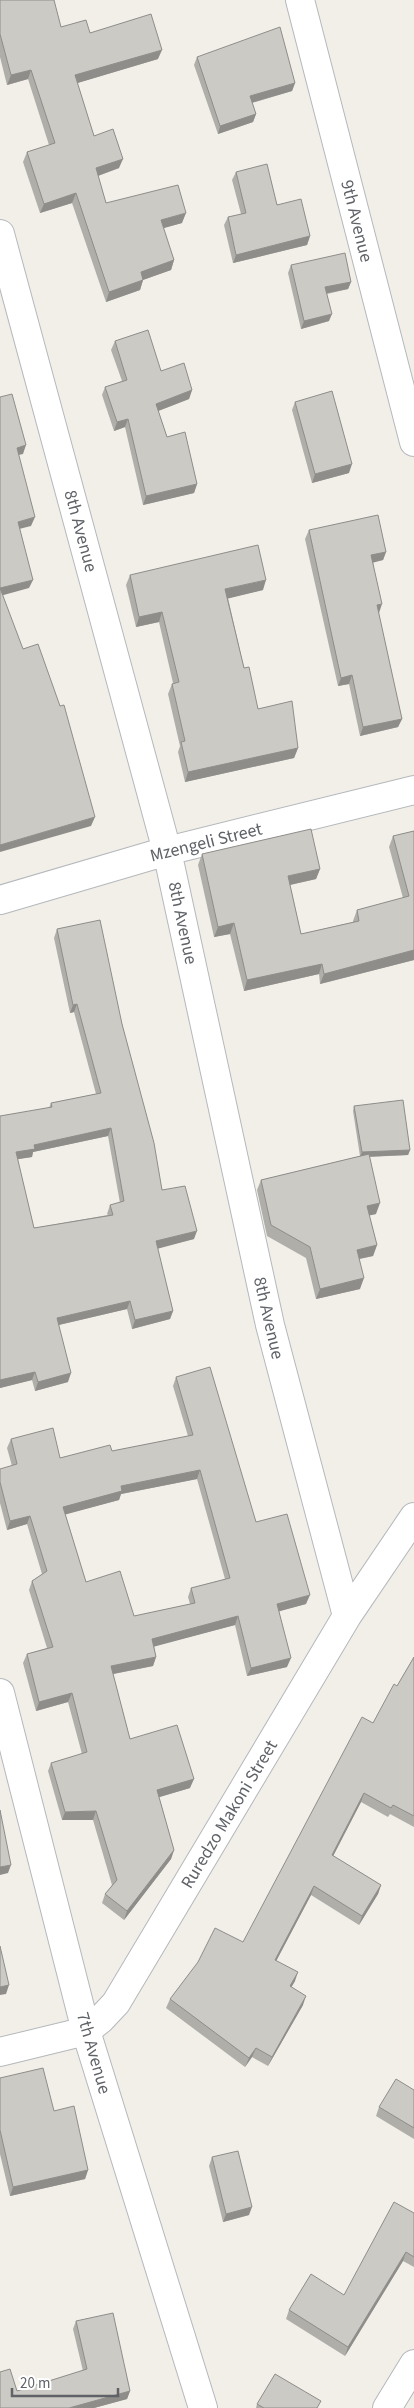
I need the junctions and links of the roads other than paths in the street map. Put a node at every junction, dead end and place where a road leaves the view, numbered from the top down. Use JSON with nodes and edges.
{"nodes":[{"id":1,"x":300,"y":0,"type":"edge"},
{"id":2,"x":0,"y":234,"type":"edge"},
{"id":3,"x":414,"y":442,"type":"edge"},
{"id":4,"x":414,"y":790,"type":"edge"},
{"id":5,"x":168,"y":851,"type":"junction"},
{"id":6,"x":0,"y":900,"type":"edge"},
{"id":7,"x":414,"y":1517,"type":"edge"},
{"id":8,"x":347,"y":1616,"type":"junction"},
{"id":9,"x":0,"y":1693,"type":"edge"},
{"id":10,"x":86,"y":2031,"type":"junction"},
{"id":11,"x":0,"y":2052,"type":"edge"},
{"id":12,"x":414,"y":2364,"type":"edge"},
{"id":13,"x":203,"y":2408,"type":"edge"},
{"id":14,"x":387,"y":2408,"type":"edge"}],
"edges":[{"from":1,"to":3,"type":"street","name":"9th Avenue"},
{"from":2,"to":5,"type":"street","name":"8th Avenue"},
{"from":4,"to":5,"type":"street","name":"Mzengeli Street"},
{"from":5,"to":6,"type":"street","name":"Mzengeli Street"},
{"from":5,"to":8,"type":"street","name":"8th Avenue"},
{"from":7,"to":8,"type":"street","name":"Ruredzo Makoni Street"},
{"from":8,"to":10,"type":"street","name":"Ruredzo Makoni Street"},
{"from":9,"to":10,"type":"street","name":"7th Avenue"},
{"from":10,"to":11,"type":"street","name":"Ruredzo Makoni Street"},
{"from":10,"to":13,"type":"street","name":"7th Avenue"},
{"from":12,"to":14,"type":"street"}]}
